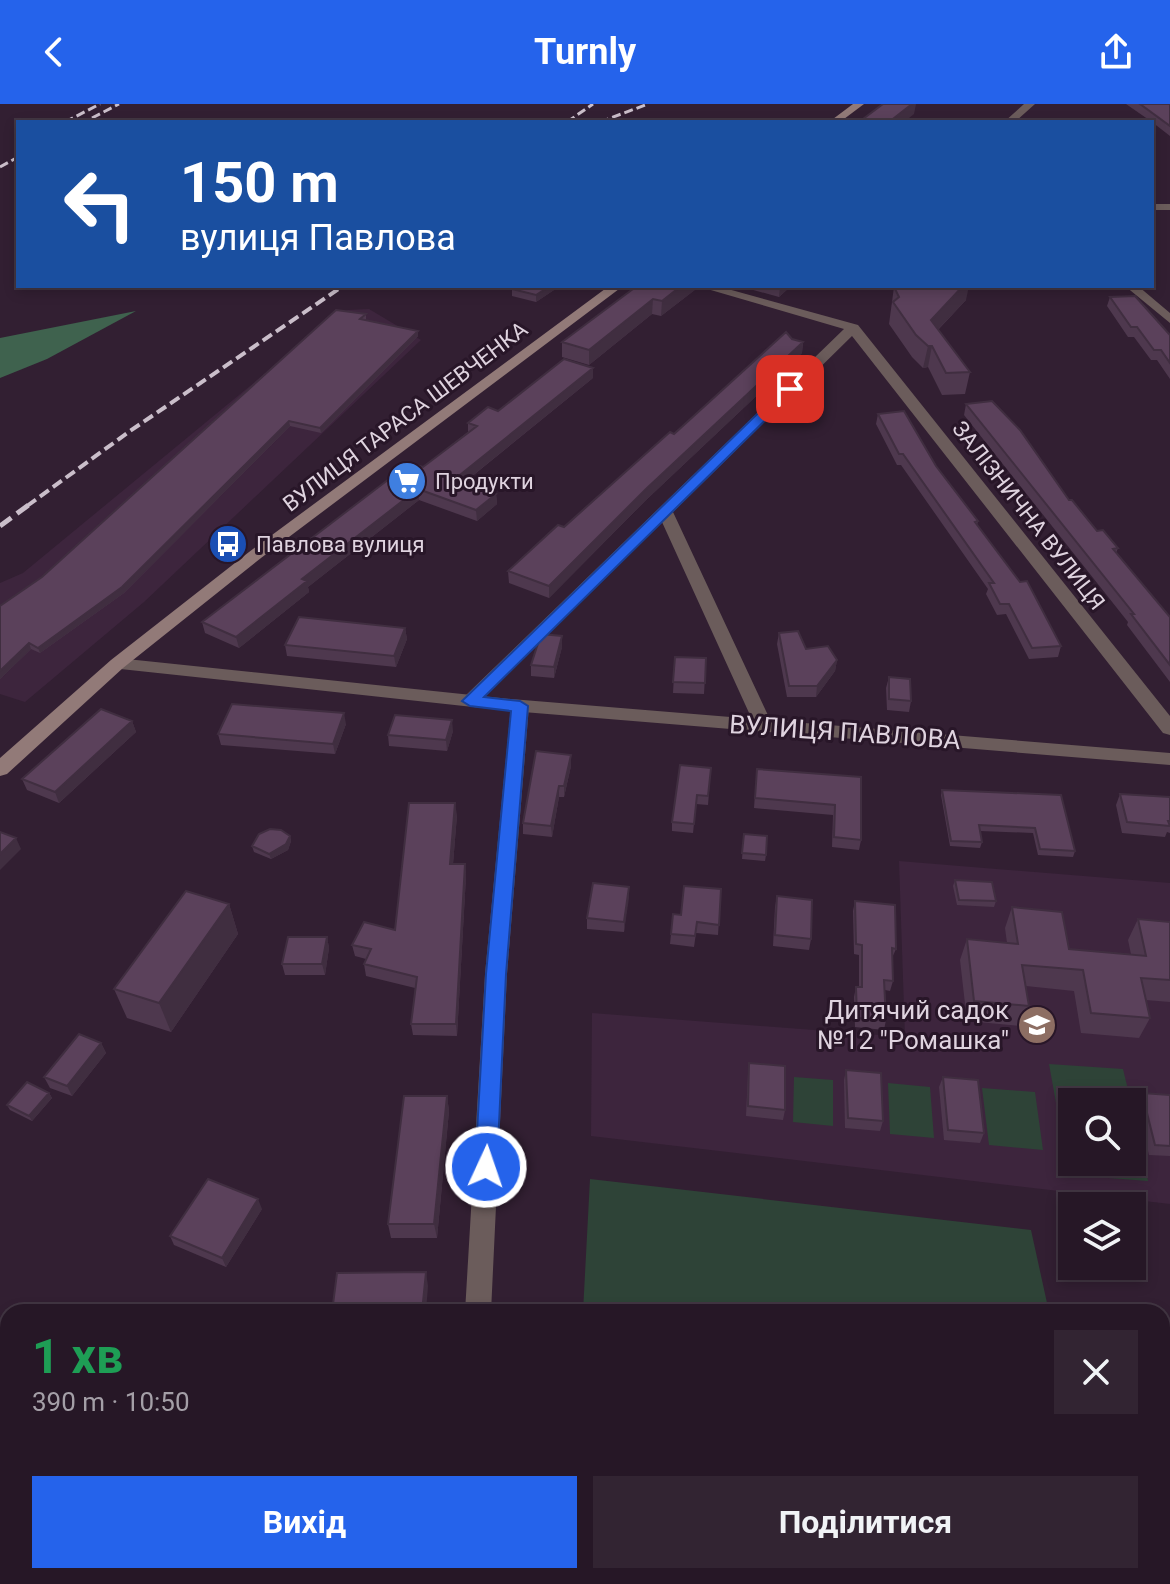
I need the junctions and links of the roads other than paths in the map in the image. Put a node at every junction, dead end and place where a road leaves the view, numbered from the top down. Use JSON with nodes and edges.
{"nodes":[{"id":1,"x":859,"y":104,"type":"edge"},
{"id":2,"x":1030,"y":104,"type":"edge"},
{"id":3,"x":837,"y":120,"type":"edge"},
{"id":4,"x":1011,"y":120,"type":"edge"},
{"id":5,"x":614,"y":288,"type":"edge"},
{"id":6,"x":710,"y":288,"type":"edge"},
{"id":7,"x":1133,"y":288,"type":"edge"},
{"id":8,"x":1170,"y":319,"type":"edge"},
{"id":9,"x":853,"y":328,"type":"junction"},
{"id":10,"x":665,"y":511,"type":"junction"},
{"id":11,"x":117,"y":664,"type":"junction"},
{"id":12,"x":470,"y":701,"type":"junction"},
{"id":13,"x":520,"y":706,"type":"junction"},
{"id":14,"x":764,"y":726,"type":"junction"},
{"id":15,"x":1170,"y":729,"type":"edge"},
{"id":16,"x":1170,"y":759,"type":"edge"},
{"id":17,"x":0,"y":769,"type":"edge"},
{"id":18,"x":478,"y":1304,"type":"edge"}],
"edges":[{"from":1,"to":3,"type":"main road"},
{"from":2,"to":4,"type":"street"},
{"from":5,"to":11,"type":"main road","name":"ВУЛИЦЯ ТАРАСА ШЕВЧЕНКА"},
{"from":6,"to":9,"type":"street"},
{"from":7,"to":8,"type":"street"},
{"from":9,"to":10,"type":"street"},
{"from":9,"to":15,"type":"street","name":"ЗАЛІЗНИЧНА ВУЛИЦЯ"},
{"from":10,"to":12,"type":"street"},
{"from":10,"to":14,"type":"street"},
{"from":11,"to":12,"type":"street","name":"ВУЛИЦЯ ПАВЛОВА"},
{"from":11,"to":17,"type":"main road","name":"ВУЛИЦЯ ТАРАСА ШЕВЧЕНКА"},
{"from":12,"to":13,"type":"street","name":"ВУЛИЦЯ ПАВЛОВА"},
{"from":13,"to":14,"type":"street","name":"ВУЛИЦЯ ПАВЛОВА"},
{"from":13,"to":18,"type":"street"},
{"from":14,"to":16,"type":"street","name":"ВУЛИЦЯ ПАВЛОВА"}]}
